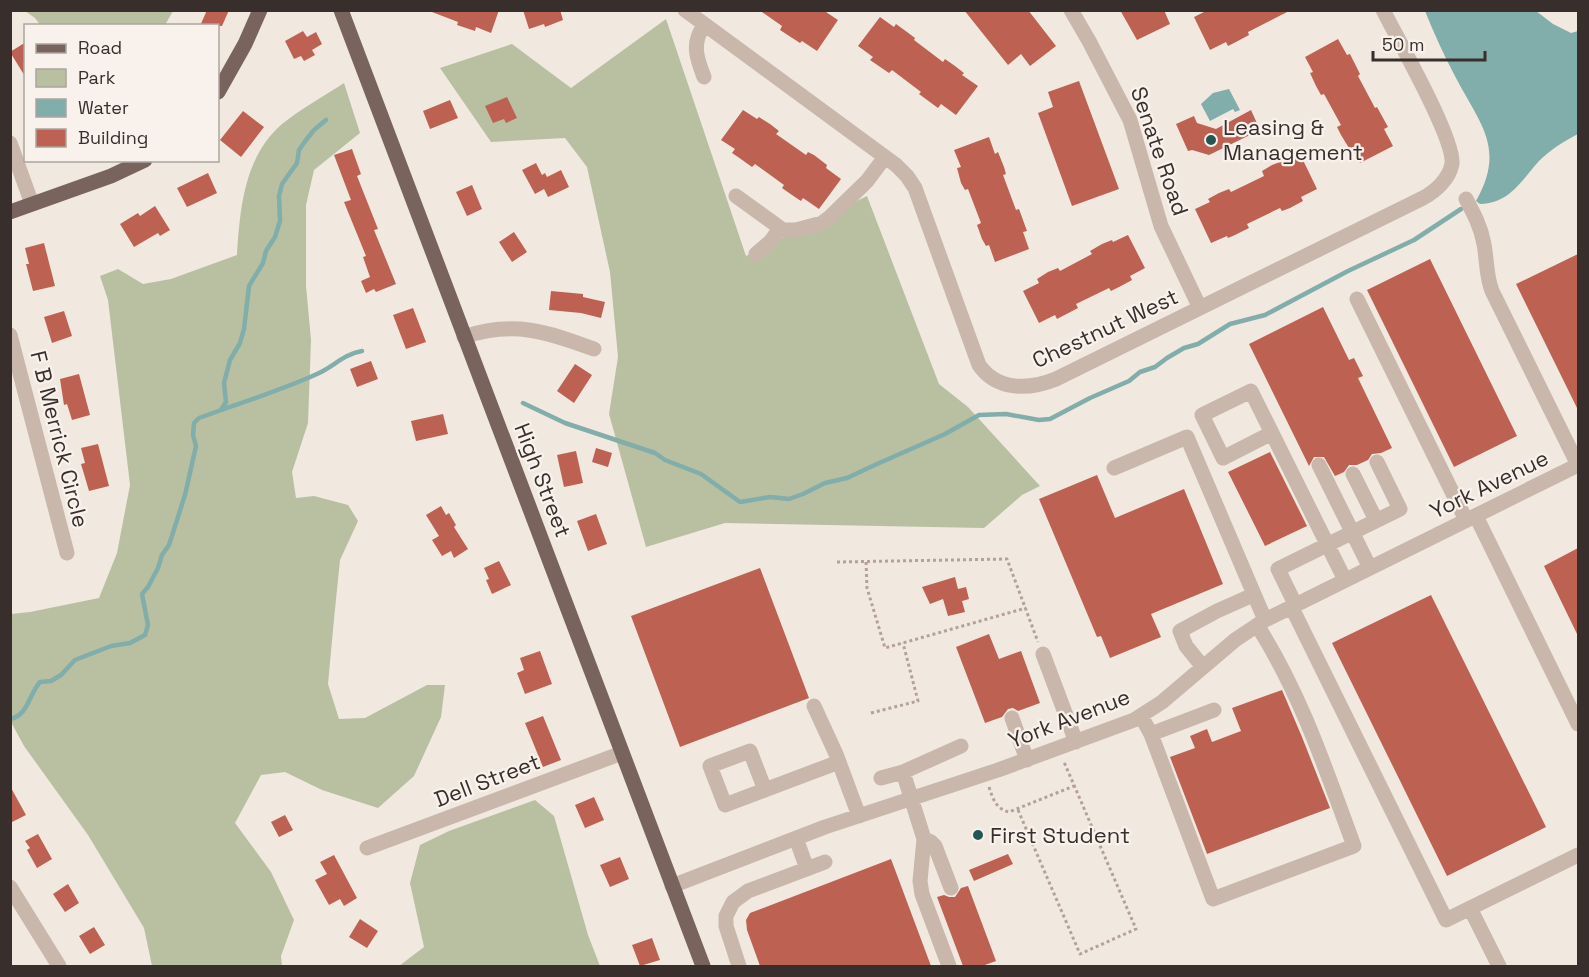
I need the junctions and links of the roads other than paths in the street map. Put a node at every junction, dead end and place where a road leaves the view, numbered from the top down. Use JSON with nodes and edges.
{"nodes":[{"id":1,"x":260,"y":10,"type":"edge"},
{"id":2,"x":341,"y":10,"type":"edge"},
{"id":3,"x":685,"y":10,"type":"edge"},
{"id":4,"x":1071,"y":10,"type":"edge"},
{"id":5,"x":1383,"y":10,"type":"edge"},
{"id":6,"x":704,"y":26,"type":"junction"},
{"id":7,"x":704,"y":77,"type":"dead end"},
{"id":8,"x":219,"y":90,"type":"edge"},
{"id":9,"x":10,"y":143,"type":"edge"},
{"id":10,"x":885,"y":157,"type":"junction"},
{"id":11,"x":141,"y":162,"type":"edge"},
{"id":12,"x":736,"y":196,"type":"dead end"},
{"id":13,"x":1466,"y":200,"type":"dead end"},
{"id":14,"x":32,"y":204,"type":"junction"},
{"id":15,"x":10,"y":212,"type":"edge"},
{"id":16,"x":780,"y":228,"type":"junction"},
{"id":17,"x":756,"y":254,"type":"dead end"},
{"id":18,"x":1356,"y":299,"type":"dead end"},
{"id":19,"x":1200,"y":308,"type":"junction"},
{"id":20,"x":10,"y":336,"type":"edge"},
{"id":21,"x":464,"y":337,"type":"junction"},
{"id":22,"x":594,"y":349,"type":"dead end"},
{"id":23,"x":1272,"y":433,"type":"junction"},
{"id":24,"x":1377,"y":462,"type":"dead end"},
{"id":25,"x":1319,"y":465,"type":"dead end"},
{"id":26,"x":1578,"y":465,"type":"edge"},
{"id":27,"x":1114,"y":468,"type":"dead end"},
{"id":28,"x":1353,"y":474,"type":"dead end"},
{"id":29,"x":1471,"y":518,"type":"junction"},
{"id":30,"x":1376,"y":520,"type":"junction"},
{"id":31,"x":1352,"y":532,"type":"junction"},
{"id":32,"x":1327,"y":544,"type":"junction"},
{"id":33,"x":67,"y":553,"type":"dead end"},
{"id":34,"x":1370,"y":568,"type":"junction"},
{"id":35,"x":1344,"y":580,"type":"junction"},
{"id":36,"x":1253,"y":595,"type":"junction"},
{"id":37,"x":1293,"y":605,"type":"junction"},
{"id":38,"x":1261,"y":623,"type":"junction"},
{"id":39,"x":1043,"y":654,"type":"road end"},
{"id":40,"x":1203,"y":667,"type":"junction"},
{"id":41,"x":814,"y":706,"type":"dead end"},
{"id":42,"x":1214,"y":710,"type":"dead end"},
{"id":43,"x":1141,"y":716,"type":"junction"},
{"id":44,"x":1012,"y":718,"type":"dead end"},
{"id":45,"x":1578,"y":724,"type":"edge"},
{"id":46,"x":1151,"y":734,"type":"junction"},
{"id":47,"x":1076,"y":742,"type":"junction"},
{"id":48,"x":961,"y":746,"type":"dead end"},
{"id":49,"x":622,"y":753,"type":"junction"},
{"id":50,"x":1028,"y":759,"type":"junction"},
{"id":51,"x":839,"y":762,"type":"junction"},
{"id":52,"x":903,"y":772,"type":"junction"},
{"id":53,"x":881,"y":778,"type":"dead end"},
{"id":54,"x":765,"y":790,"type":"dead end"},
{"id":55,"x":912,"y":798,"type":"junction"},
{"id":56,"x":859,"y":816,"type":"junction"},
{"id":57,"x":796,"y":838,"type":"junction"},
{"id":58,"x":924,"y":839,"type":"junction"},
{"id":59,"x":367,"y":848,"type":"dead end"},
{"id":60,"x":1578,"y":855,"type":"edge"},
{"id":61,"x":825,"y":862,"type":"dead end"},
{"id":62,"x":807,"y":869,"type":"junction"},
{"id":63,"x":10,"y":886,"type":"edge"},
{"id":64,"x":672,"y":886,"type":"junction"},
{"id":65,"x":951,"y":888,"type":"dead end"},
{"id":66,"x":1470,"y":908,"type":"junction"},
{"id":67,"x":59,"y":966,"type":"edge"},
{"id":68,"x":703,"y":966,"type":"edge"},
{"id":69,"x":739,"y":966,"type":"edge"},
{"id":70,"x":949,"y":966,"type":"edge"},
{"id":71,"x":1499,"y":966,"type":"edge"}],
"edges":[{"from":1,"to":8,"type":"main road"},
{"from":2,"to":21,"type":"main road","name":"High Street"},
{"from":3,"to":6,"type":"street","name":"Chestnut West"},
{"from":4,"to":19,"type":"street","name":"Senate Road"},
{"from":5,"to":19,"type":"street","name":"Chestnut West"},
{"from":6,"to":7,"type":"street"},
{"from":6,"to":10,"type":"street","name":"Chestnut West"},
{"from":9,"to":14,"type":"street"},
{"from":10,"to":16,"type":"street"},
{"from":10,"to":19,"type":"street","name":"Chestnut West"},
{"from":11,"to":14,"type":"main road"},
{"from":12,"to":16,"type":"street"},
{"from":13,"to":26,"type":"street"},
{"from":14,"to":15,"type":"main road"},
{"from":16,"to":17,"type":"street"},
{"from":18,"to":29,"type":"street"},
{"from":20,"to":33,"type":"street","name":"F B Merrick Circle"},
{"from":21,"to":22,"type":"street"},
{"from":21,"to":49,"type":"main road","name":"High Street"},
{"from":23,"to":23,"type":"street"},
{"from":23,"to":32,"type":"street"},
{"from":24,"to":30,"type":"street"},
{"from":25,"to":31,"type":"street"},
{"from":26,"to":29,"type":"street","name":"York Avenue"},
{"from":27,"to":36,"type":"street"},
{"from":28,"to":30,"type":"street"},
{"from":29,"to":34,"type":"street","name":"York Avenue"},
{"from":29,"to":45,"type":"street"},
{"from":30,"to":31,"type":"street"},
{"from":31,"to":32,"type":"street"},
{"from":31,"to":34,"type":"street"},
{"from":32,"to":35,"type":"street"},
{"from":32,"to":37,"type":"street"},
{"from":34,"to":35,"type":"street","name":"York Avenue"},
{"from":35,"to":37,"type":"street","name":"York Avenue"},
{"from":36,"to":38,"type":"street"},
{"from":36,"to":40,"type":"street"},
{"from":37,"to":38,"type":"street","name":"York Avenue"},
{"from":37,"to":66,"type":"street"},
{"from":38,"to":40,"type":"street","name":"York Avenue"},
{"from":38,"to":46,"type":"street"},
{"from":39,"to":47,"type":"street"},
{"from":40,"to":43,"type":"street","name":"York Avenue"},
{"from":41,"to":51,"type":"street"},
{"from":42,"to":46,"type":"street"},
{"from":43,"to":46,"type":"street"},
{"from":43,"to":47,"type":"street","name":"York Avenue"},
{"from":44,"to":50,"type":"street"},
{"from":47,"to":50,"type":"street","name":"York Avenue"},
{"from":48,"to":52,"type":"street"},
{"from":49,"to":59,"type":"street","name":"Dell Street"},
{"from":49,"to":64,"type":"main road","name":"High Street"},
{"from":50,"to":55,"type":"street","name":"York Avenue"},
{"from":51,"to":54,"type":"street"},
{"from":51,"to":56,"type":"street"},
{"from":52,"to":53,"type":"street"},
{"from":52,"to":55,"type":"street"},
{"from":55,"to":56,"type":"street","name":"York Avenue"},
{"from":55,"to":58,"type":"street"},
{"from":56,"to":57,"type":"street","name":"York Avenue"},
{"from":57,"to":62,"type":"street"},
{"from":57,"to":64,"type":"street","name":"York Avenue"},
{"from":58,"to":65,"type":"street"},
{"from":58,"to":70,"type":"street"},
{"from":60,"to":66,"type":"street"},
{"from":61,"to":62,"type":"street"},
{"from":62,"to":69,"type":"street"},
{"from":63,"to":67,"type":"street"},
{"from":64,"to":68,"type":"main road","name":"High Street"},
{"from":66,"to":71,"type":"street"}]}
